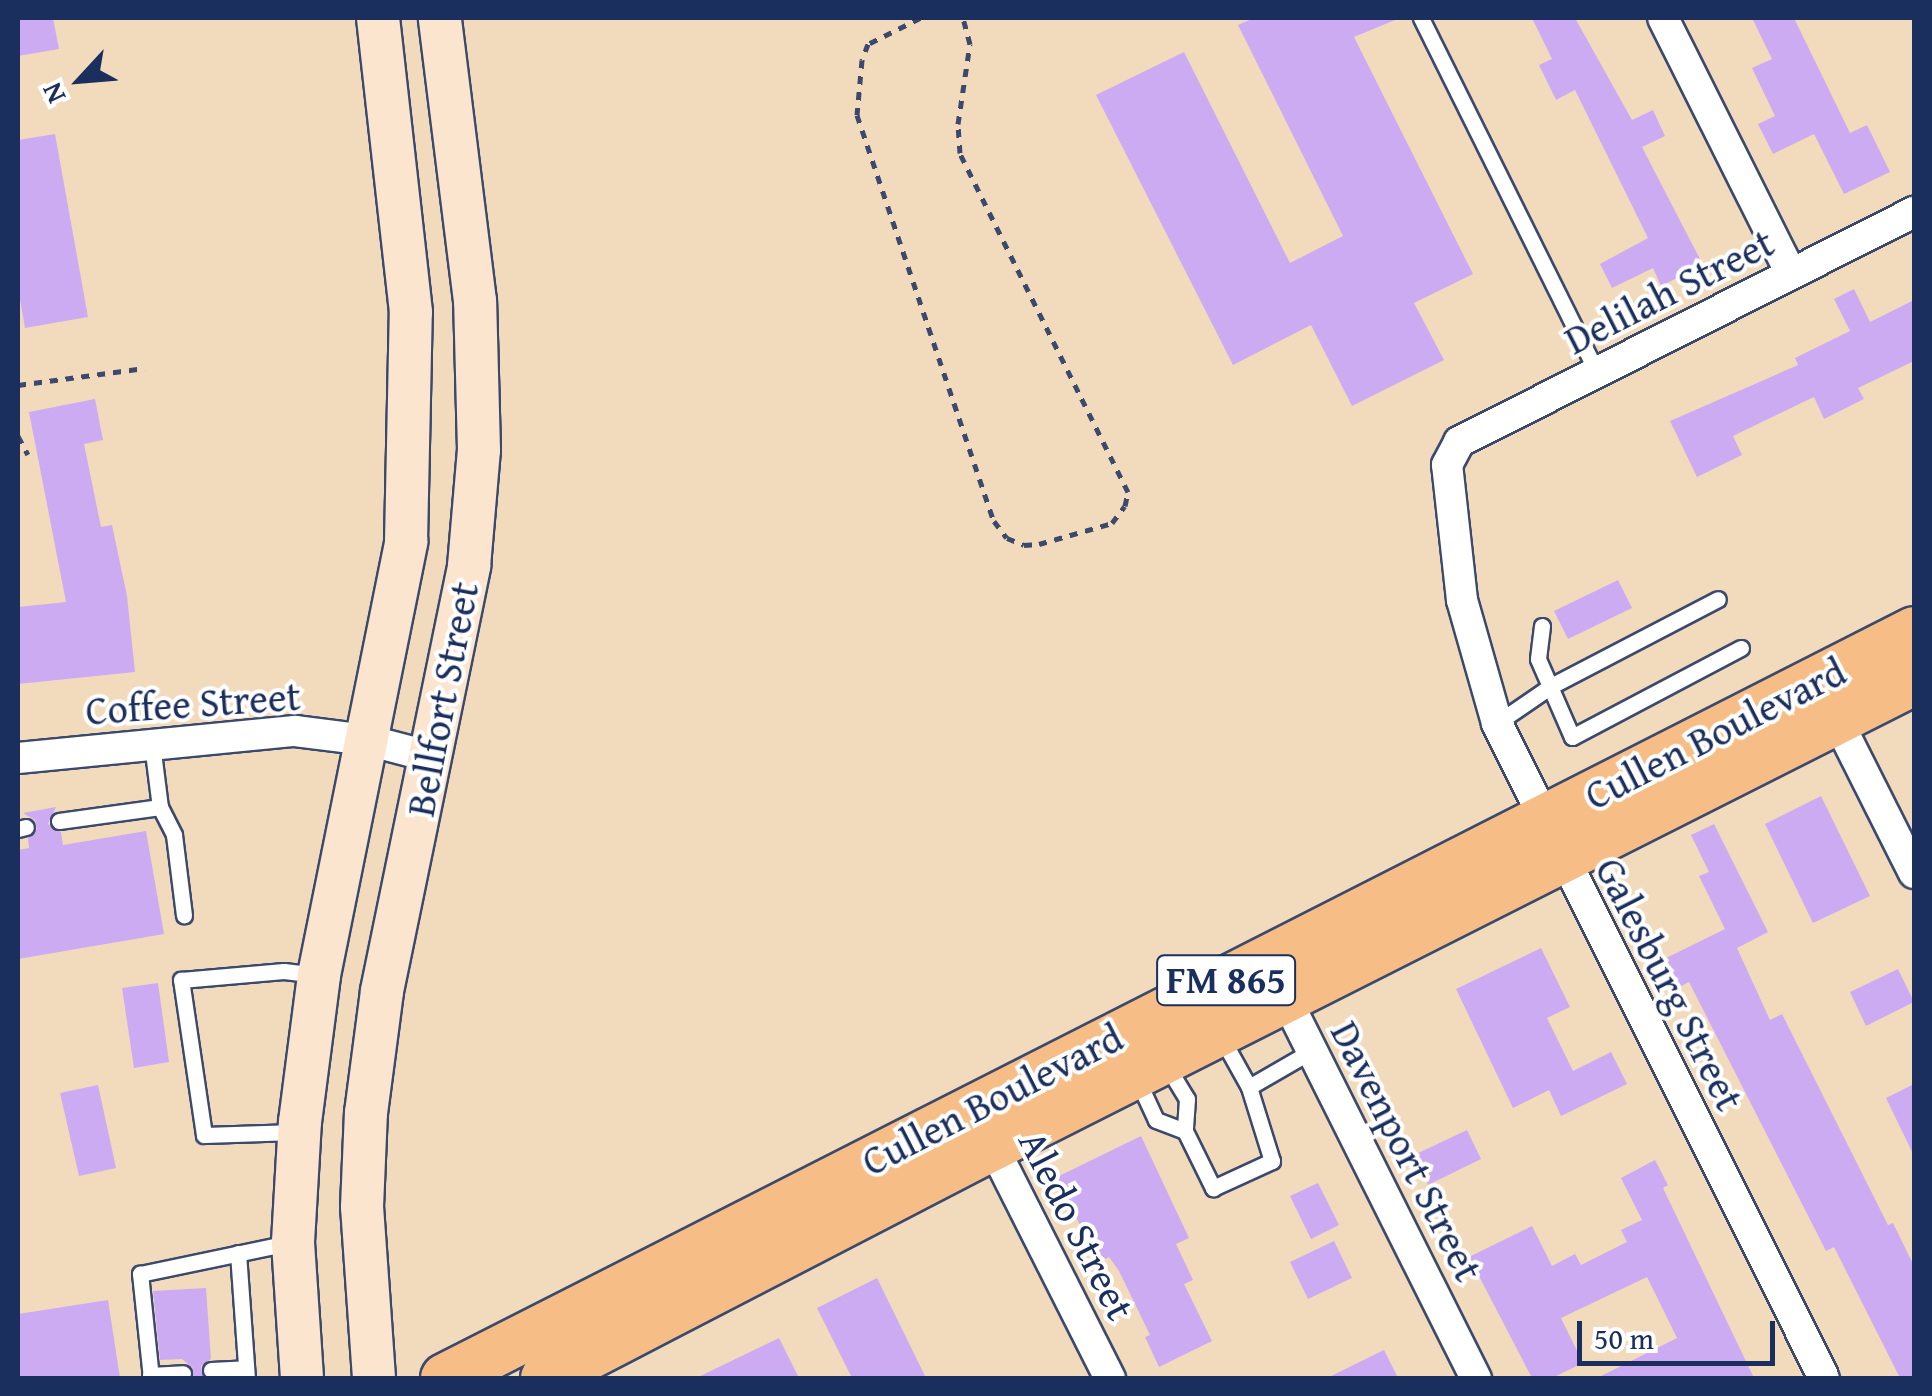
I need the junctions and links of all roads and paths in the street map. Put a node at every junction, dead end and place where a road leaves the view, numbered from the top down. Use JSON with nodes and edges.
{"nodes":[{"id":1,"x":378,"y":18,"type":"edge"},
{"id":2,"x":440,"y":18,"type":"edge"},
{"id":3,"x":920,"y":18,"type":"edge"},
{"id":4,"x":963,"y":18,"type":"edge"},
{"id":5,"x":1421,"y":18,"type":"edge"},
{"id":6,"x":1664,"y":18,"type":"edge"},
{"id":7,"x":1914,"y":212,"type":"edge"},
{"id":8,"x":1791,"y":274,"type":"junction"},
{"id":9,"x":474,"y":301,"type":"junction"},
{"id":10,"x":412,"y":312,"type":"junction"},
{"id":11,"x":145,"y":368,"type":"dead end"},
{"id":12,"x":1597,"y":372,"type":"junction"},
{"id":13,"x":18,"y":384,"type":"edge"},
{"id":14,"x":18,"y":436,"type":"edge"},
{"id":15,"x":1459,"y":442,"type":"joint"},
{"id":16,"x":28,"y":455,"type":"dead end"},
{"id":17,"x":1718,"y":599,"type":"dead end"},
{"id":18,"x":1542,"y":626,"type":"dead end"},
{"id":19,"x":1914,"y":631,"type":"edge"},
{"id":20,"x":1742,"y":648,"type":"dead end"},
{"id":21,"x":1914,"y":680,"type":"edge"},
{"id":22,"x":1551,"y":686,"type":"junction"},
{"id":23,"x":1827,"y":700,"type":"junction"},
{"id":24,"x":1497,"y":724,"type":"junction"},
{"id":25,"x":367,"y":740,"type":"junction"},
{"id":26,"x":152,"y":742,"type":"junction"},
{"id":27,"x":432,"y":757,"type":"junction"},
{"id":28,"x":18,"y":758,"type":"edge"},
{"id":29,"x":160,"y":807,"type":"junction"},
{"id":30,"x":59,"y":821,"type":"dead end"},
{"id":31,"x":1552,"y":840,"type":"junction"},
{"id":32,"x":1914,"y":873,"type":"edge"},
{"id":33,"x":184,"y":915,"type":"dead end"},
{"id":34,"x":319,"y":975,"type":"junction"},
{"id":35,"x":1276,"y":979,"type":"junction"},
{"id":36,"x":382,"y":991,"type":"junction"},
{"id":37,"x":1218,"y":1032,"type":"junction"},
{"id":38,"x":1312,"y":1051,"type":"junction"},
{"id":39,"x":1149,"y":1067,"type":"junction"},
{"id":40,"x":1249,"y":1086,"type":"junction"},
{"id":41,"x":983,"y":1126,"type":"junction"},
{"id":42,"x":1185,"y":1131,"type":"junction"},
{"id":43,"x":300,"y":1132,"type":"junction"},
{"id":44,"x":293,"y":1242,"type":"junction"},
{"id":45,"x":238,"y":1254,"type":"junction"},
{"id":46,"x":211,"y":1370,"type":"dead end"},
{"id":47,"x":183,"y":1373,"type":"dead end"},
{"id":48,"x":247,"y":1373,"type":"edge"},
{"id":49,"x":150,"y":1377,"type":"edge"},
{"id":50,"x":302,"y":1378,"type":"edge"},
{"id":51,"x":374,"y":1378,"type":"edge"},
{"id":52,"x":445,"y":1378,"type":"edge"},
{"id":53,"x":545,"y":1378,"type":"edge"},
{"id":54,"x":1110,"y":1378,"type":"edge"},
{"id":55,"x":1476,"y":1378,"type":"edge"},
{"id":56,"x":1824,"y":1378,"type":"edge"}],
"edges":[{"from":1,"to":10,"type":"main road","name":"Bellfort Street"},
{"from":2,"to":9,"type":"main road","name":"Bellfort Street"},
{"from":3,"to":4,"type":"path"},
{"from":5,"to":12,"type":"lane"},
{"from":6,"to":8,"type":"street"},
{"from":7,"to":8,"type":"street","name":"Delilah Street"},
{"from":8,"to":12,"type":"street","name":"Delilah Street"},
{"from":9,"to":10,"type":"main road"},
{"from":9,"to":27,"type":"main road","name":"Bellfort Street"},
{"from":10,"to":25,"type":"main road","name":"Bellfort Street"},
{"from":11,"to":13,"type":"path"},
{"from":12,"to":15,"type":"street","name":"Delilah Street"},
{"from":14,"to":16,"type":"path"},
{"from":15,"to":24,"type":"street","name":"Galesburg Street"},
{"from":17,"to":22,"type":"lane"},
{"from":18,"to":22,"type":"lane"},
{"from":19,"to":23,"type":"main road","name":"Cullen Boulevard","number":"FM 865"},
{"from":20,"to":22,"type":"lane"},
{"from":21,"to":23,"type":"main road","name":"Cullen Boulevard","number":"FM 865"},
{"from":22,"to":24,"type":"lane"},
{"from":23,"to":31,"type":"main road","name":"Cullen Boulevard","number":"FM 865"},
{"from":23,"to":32,"type":"street"},
{"from":24,"to":31,"type":"street","name":"Galesburg Street"},
{"from":25,"to":26,"type":"street","name":"Coffee Street"},
{"from":25,"to":27,"type":"street","name":"Coffee Street"},
{"from":25,"to":34,"type":"main road","name":"Bellfort Street"},
{"from":26,"to":28,"type":"street","name":"Coffee Street"},
{"from":26,"to":29,"type":"lane"},
{"from":27,"to":36,"type":"main road","name":"Bellfort Street"},
{"from":29,"to":30,"type":"lane"},
{"from":29,"to":33,"type":"lane"},
{"from":31,"to":35,"type":"main road","name":"Cullen Boulevard","number":"FM 865"},
{"from":31,"to":56,"type":"street","name":"Galesburg Street"},
{"from":34,"to":36,"type":"main road"},
{"from":34,"to":43,"type":"main road","name":"Bellfort Street"},
{"from":34,"to":43,"type":"lane"},
{"from":35,"to":37,"type":"main road","name":"Cullen Boulevard","number":"FM 865"},
{"from":35,"to":38,"type":"street","name":"Davenport Street"},
{"from":35,"to":41,"type":"main road","name":"Cullen Boulevard","number":"FM 865"},
{"from":36,"to":51,"type":"main road","name":"Bellfort Street"},
{"from":37,"to":39,"type":"main road","name":"Cullen Boulevard","number":"FM 865"},
{"from":37,"to":40,"type":"lane"},
{"from":38,"to":40,"type":"lane"},
{"from":38,"to":55,"type":"street","name":"Davenport Street"},
{"from":39,"to":41,"type":"main road","name":"Cullen Boulevard","number":"FM 865"},
{"from":39,"to":42,"type":"lane"},
{"from":39,"to":42,"type":"lane"},
{"from":40,"to":42,"type":"lane"},
{"from":41,"to":52,"type":"main road","name":"Cullen Boulevard","number":"FM 865"},
{"from":41,"to":53,"type":"main road","name":"Cullen Boulevard","number":"FM 865"},
{"from":41,"to":54,"type":"street","name":"Aledo Street"},
{"from":43,"to":44,"type":"main road","name":"Bellfort Street"},
{"from":44,"to":45,"type":"lane"},
{"from":44,"to":50,"type":"main road","name":"Bellfort Street"},
{"from":45,"to":48,"type":"lane"},
{"from":45,"to":49,"type":"lane"},
{"from":46,"to":48,"type":"lane"},
{"from":47,"to":49,"type":"lane"}]}
